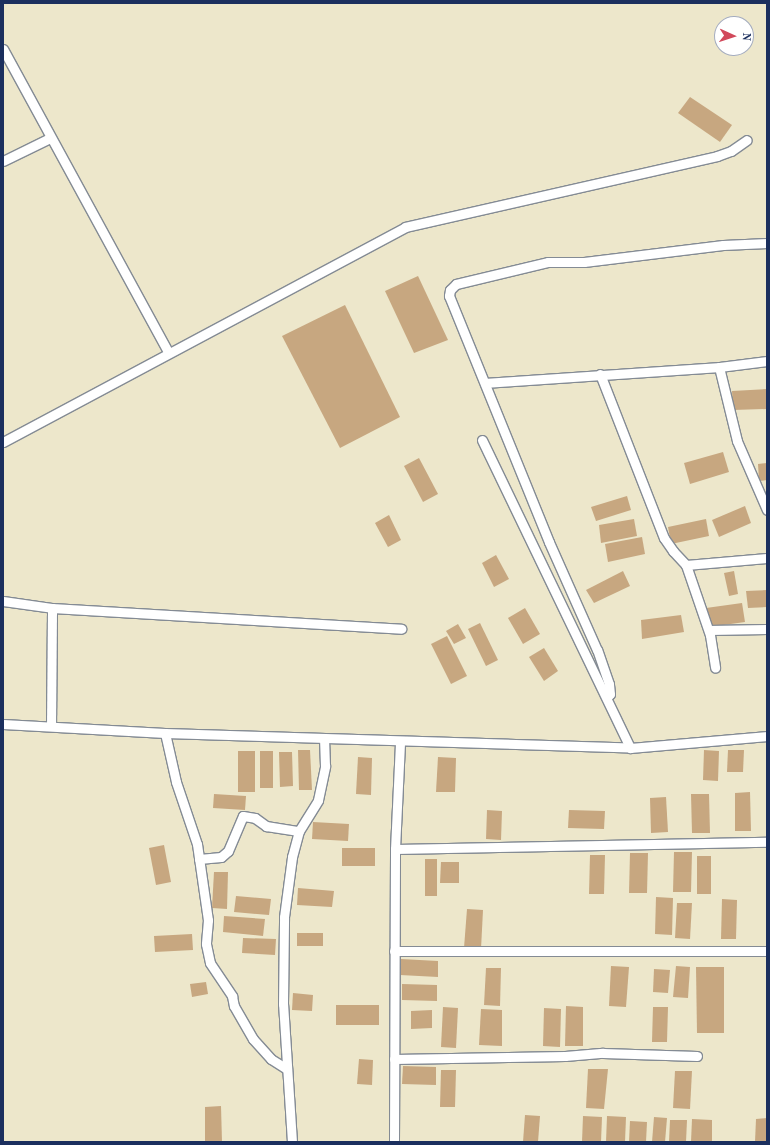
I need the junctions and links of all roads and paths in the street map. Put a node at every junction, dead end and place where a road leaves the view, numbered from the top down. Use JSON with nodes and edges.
{"nodes":[{"id":1,"x":3,"y":49,"type":"edge"},
{"id":2,"x":50,"y":138,"type":"junction"},
{"id":3,"x":747,"y":140,"type":"dead end"},
{"id":4,"x":3,"y":161,"type":"edge"},
{"id":5,"x":767,"y":243,"type":"edge"},
{"id":6,"x":169,"y":354,"type":"junction"},
{"id":7,"x":767,"y":361,"type":"edge"},
{"id":8,"x":719,"y":367,"type":"junction"},
{"id":9,"x":600,"y":374,"type":"junction"},
{"id":10,"x":485,"y":383,"type":"junction"},
{"id":11,"x":482,"y":440,"type":"dead end"},
{"id":12,"x":3,"y":442,"type":"edge"},
{"id":13,"x":767,"y":510,"type":"edge"},
{"id":14,"x":767,"y":558,"type":"edge"},
{"id":15,"x":686,"y":565,"type":"junction"},
{"id":16,"x":3,"y":601,"type":"edge"},
{"id":17,"x":52,"y":608,"type":"junction"},
{"id":18,"x":401,"y":629,"type":"dead end"},
{"id":19,"x":767,"y":629,"type":"edge"},
{"id":20,"x":709,"y":630,"type":"junction"},
{"id":21,"x":715,"y":668,"type":"dead end"},
{"id":22,"x":607,"y":697,"type":"junction"},
{"id":23,"x":3,"y":724,"type":"edge"},
{"id":24,"x":51,"y":726,"type":"junction"},
{"id":25,"x":165,"y":733,"type":"junction"},
{"id":26,"x":767,"y":736,"type":"edge"},
{"id":27,"x":324,"y":738,"type":"junction"},
{"id":28,"x":400,"y":742,"type":"junction"},
{"id":29,"x":630,"y":748,"type":"junction"},
{"id":30,"x":299,"y":831,"type":"junction"},
{"id":31,"x":767,"y":842,"type":"edge"},
{"id":32,"x":395,"y":848,"type":"junction"},
{"id":33,"x":199,"y":859,"type":"junction"},
{"id":34,"x":394,"y":951,"type":"junction"},
{"id":35,"x":767,"y":951,"type":"edge"},
{"id":36,"x":696,"y":1056,"type":"dead end"},
{"id":37,"x":394,"y":1059,"type":"junction"},
{"id":38,"x":287,"y":1069,"type":"junction"},
{"id":39,"x":292,"y":1142,"type":"edge"},
{"id":40,"x":394,"y":1142,"type":"edge"}],
"edges":[{"from":1,"to":2,"type":"street"},
{"from":2,"to":4,"type":"street"},
{"from":2,"to":6,"type":"street"},
{"from":3,"to":6,"type":"street"},
{"from":5,"to":10,"type":"street"},
{"from":6,"to":12,"type":"street"},
{"from":7,"to":8,"type":"street"},
{"from":8,"to":9,"type":"street"},
{"from":8,"to":13,"type":"street"},
{"from":9,"to":10,"type":"street"},
{"from":9,"to":15,"type":"street"},
{"from":10,"to":22,"type":"street"},
{"from":11,"to":22,"type":"street"},
{"from":14,"to":15,"type":"street"},
{"from":15,"to":20,"type":"street"},
{"from":16,"to":17,"type":"street"},
{"from":17,"to":18,"type":"street"},
{"from":17,"to":24,"type":"street"},
{"from":19,"to":20,"type":"street"},
{"from":20,"to":21,"type":"street"},
{"from":22,"to":29,"type":"street"},
{"from":23,"to":24,"type":"street"},
{"from":24,"to":25,"type":"street"},
{"from":25,"to":27,"type":"street"},
{"from":25,"to":33,"type":"street"},
{"from":26,"to":29,"type":"street"},
{"from":27,"to":28,"type":"street"},
{"from":27,"to":30,"type":"street"},
{"from":28,"to":29,"type":"street"},
{"from":28,"to":32,"type":"street"},
{"from":30,"to":33,"type":"street"},
{"from":30,"to":38,"type":"street"},
{"from":31,"to":32,"type":"street"},
{"from":32,"to":34,"type":"street"},
{"from":33,"to":38,"type":"street"},
{"from":34,"to":35,"type":"street"},
{"from":34,"to":37,"type":"street"},
{"from":36,"to":37,"type":"street"},
{"from":37,"to":40,"type":"street"},
{"from":38,"to":39,"type":"street"}]}
